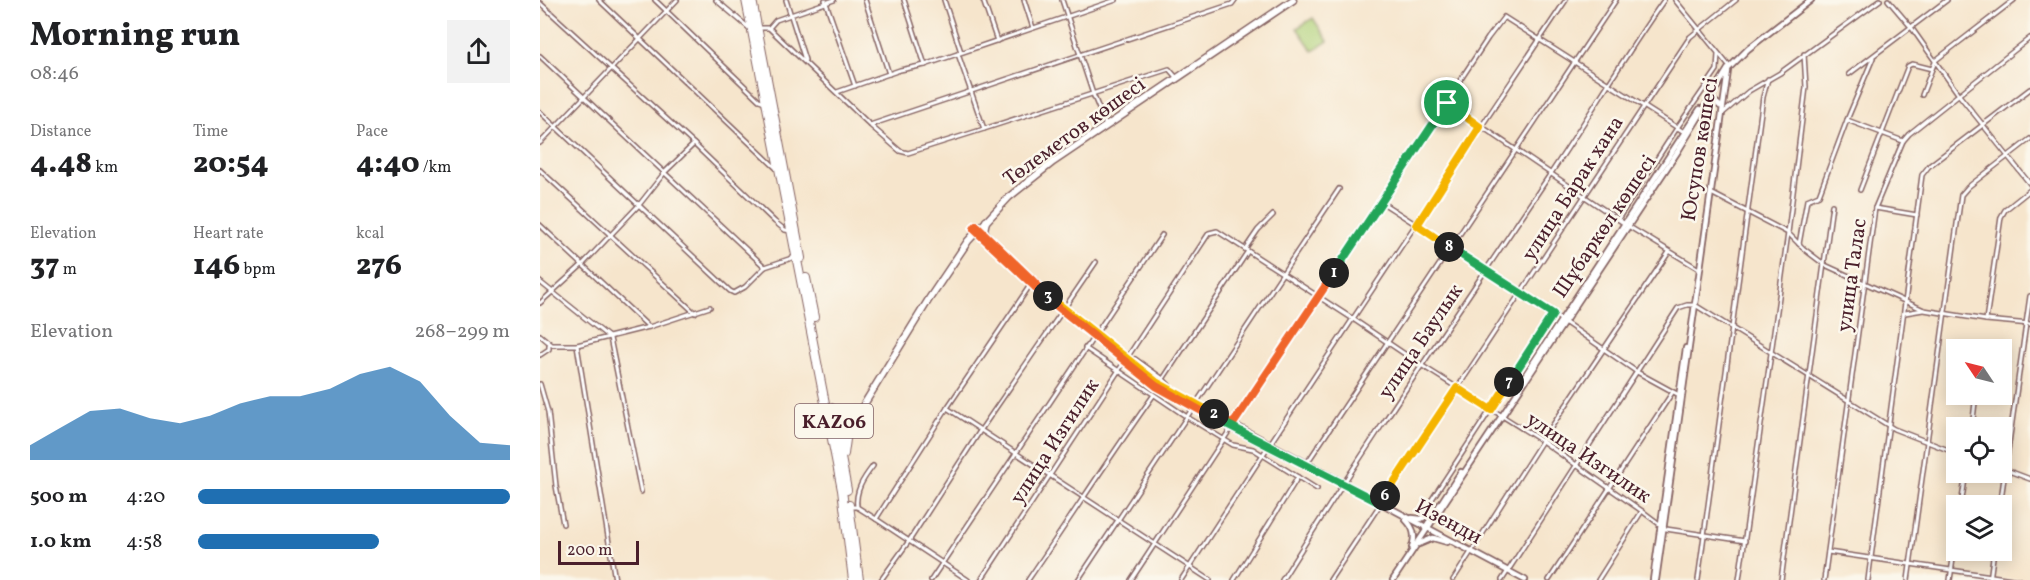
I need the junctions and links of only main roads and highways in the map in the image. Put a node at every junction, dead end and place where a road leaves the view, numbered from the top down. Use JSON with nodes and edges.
{"nodes":[{"id":1,"x":746,"y":0,"type":"edge"},
{"id":2,"x":752,"y":0,"type":"edge"},
{"id":3,"x":1287,"y":0,"type":"edge"},
{"id":4,"x":1293,"y":0,"type":"edge"},
{"id":5,"x":755,"y":29,"type":"junction"},
{"id":6,"x":1105,"y":125,"type":"junction"},
{"id":7,"x":987,"y":219,"type":"junction"},
{"id":8,"x":976,"y":229,"type":"junction"},
{"id":9,"x":968,"y":241,"type":"junction"},
{"id":10,"x":798,"y":255,"type":"junction"},
{"id":11,"x":831,"y":408,"type":"junction"},
{"id":12,"x":855,"y":413,"type":"junction"},
{"id":13,"x":847,"y":432,"type":"junction"},
{"id":14,"x":836,"y":444,"type":"junction"},
{"id":15,"x":843,"y":464,"type":"junction"},
{"id":16,"x":853,"y":580,"type":"edge"},
{"id":17,"x":859,"y":580,"type":"edge"}],
"edges":[{"from":1,"to":5,"type":"highway","number":"KАZ06"},
{"from":2,"to":5,"type":"highway","number":"KАZ06"},
{"from":3,"to":6,"type":"main road","name":"Төлеметов көшесі"},
{"from":4,"to":6,"type":"main road","name":"Төлеметов көшесі"},
{"from":5,"to":10,"type":"highway","number":"KАZ06"},
{"from":5,"to":10,"type":"highway","number":"KАZ06"},
{"from":6,"to":7,"type":"main road","name":"Төлеметов көшесі"},
{"from":6,"to":8,"type":"main road","name":"Төлеметов көшесі"},
{"from":7,"to":8,"type":"main road","name":"Төлеметов көшесі"},
{"from":7,"to":9,"type":"main road"},
{"from":8,"to":9,"type":"main road","name":"Төлеметов көшесі"},
{"from":8,"to":12,"type":"main road","name":"Төлеметов көшесі"},
{"from":9,"to":13,"type":"main road","name":"Төлеметов көшесі"},
{"from":10,"to":11,"type":"highway","number":"KАZ06"},
{"from":10,"to":14,"type":"highway","number":"KАZ06"},
{"from":11,"to":12,"type":"highway"},
{"from":11,"to":14,"type":"highway","number":"KАZ06"},
{"from":12,"to":14,"type":"main road","name":"Төлеметов көшесі"},
{"from":13,"to":14,"type":"main road","name":"Төлеметов көшесі"},
{"from":13,"to":15,"type":"highway"},
{"from":14,"to":15,"type":"highway","number":"KАZ06"},
{"from":14,"to":16,"type":"highway","number":"KАZ06"},
{"from":15,"to":17,"type":"highway","number":"KАZ06"}]}
